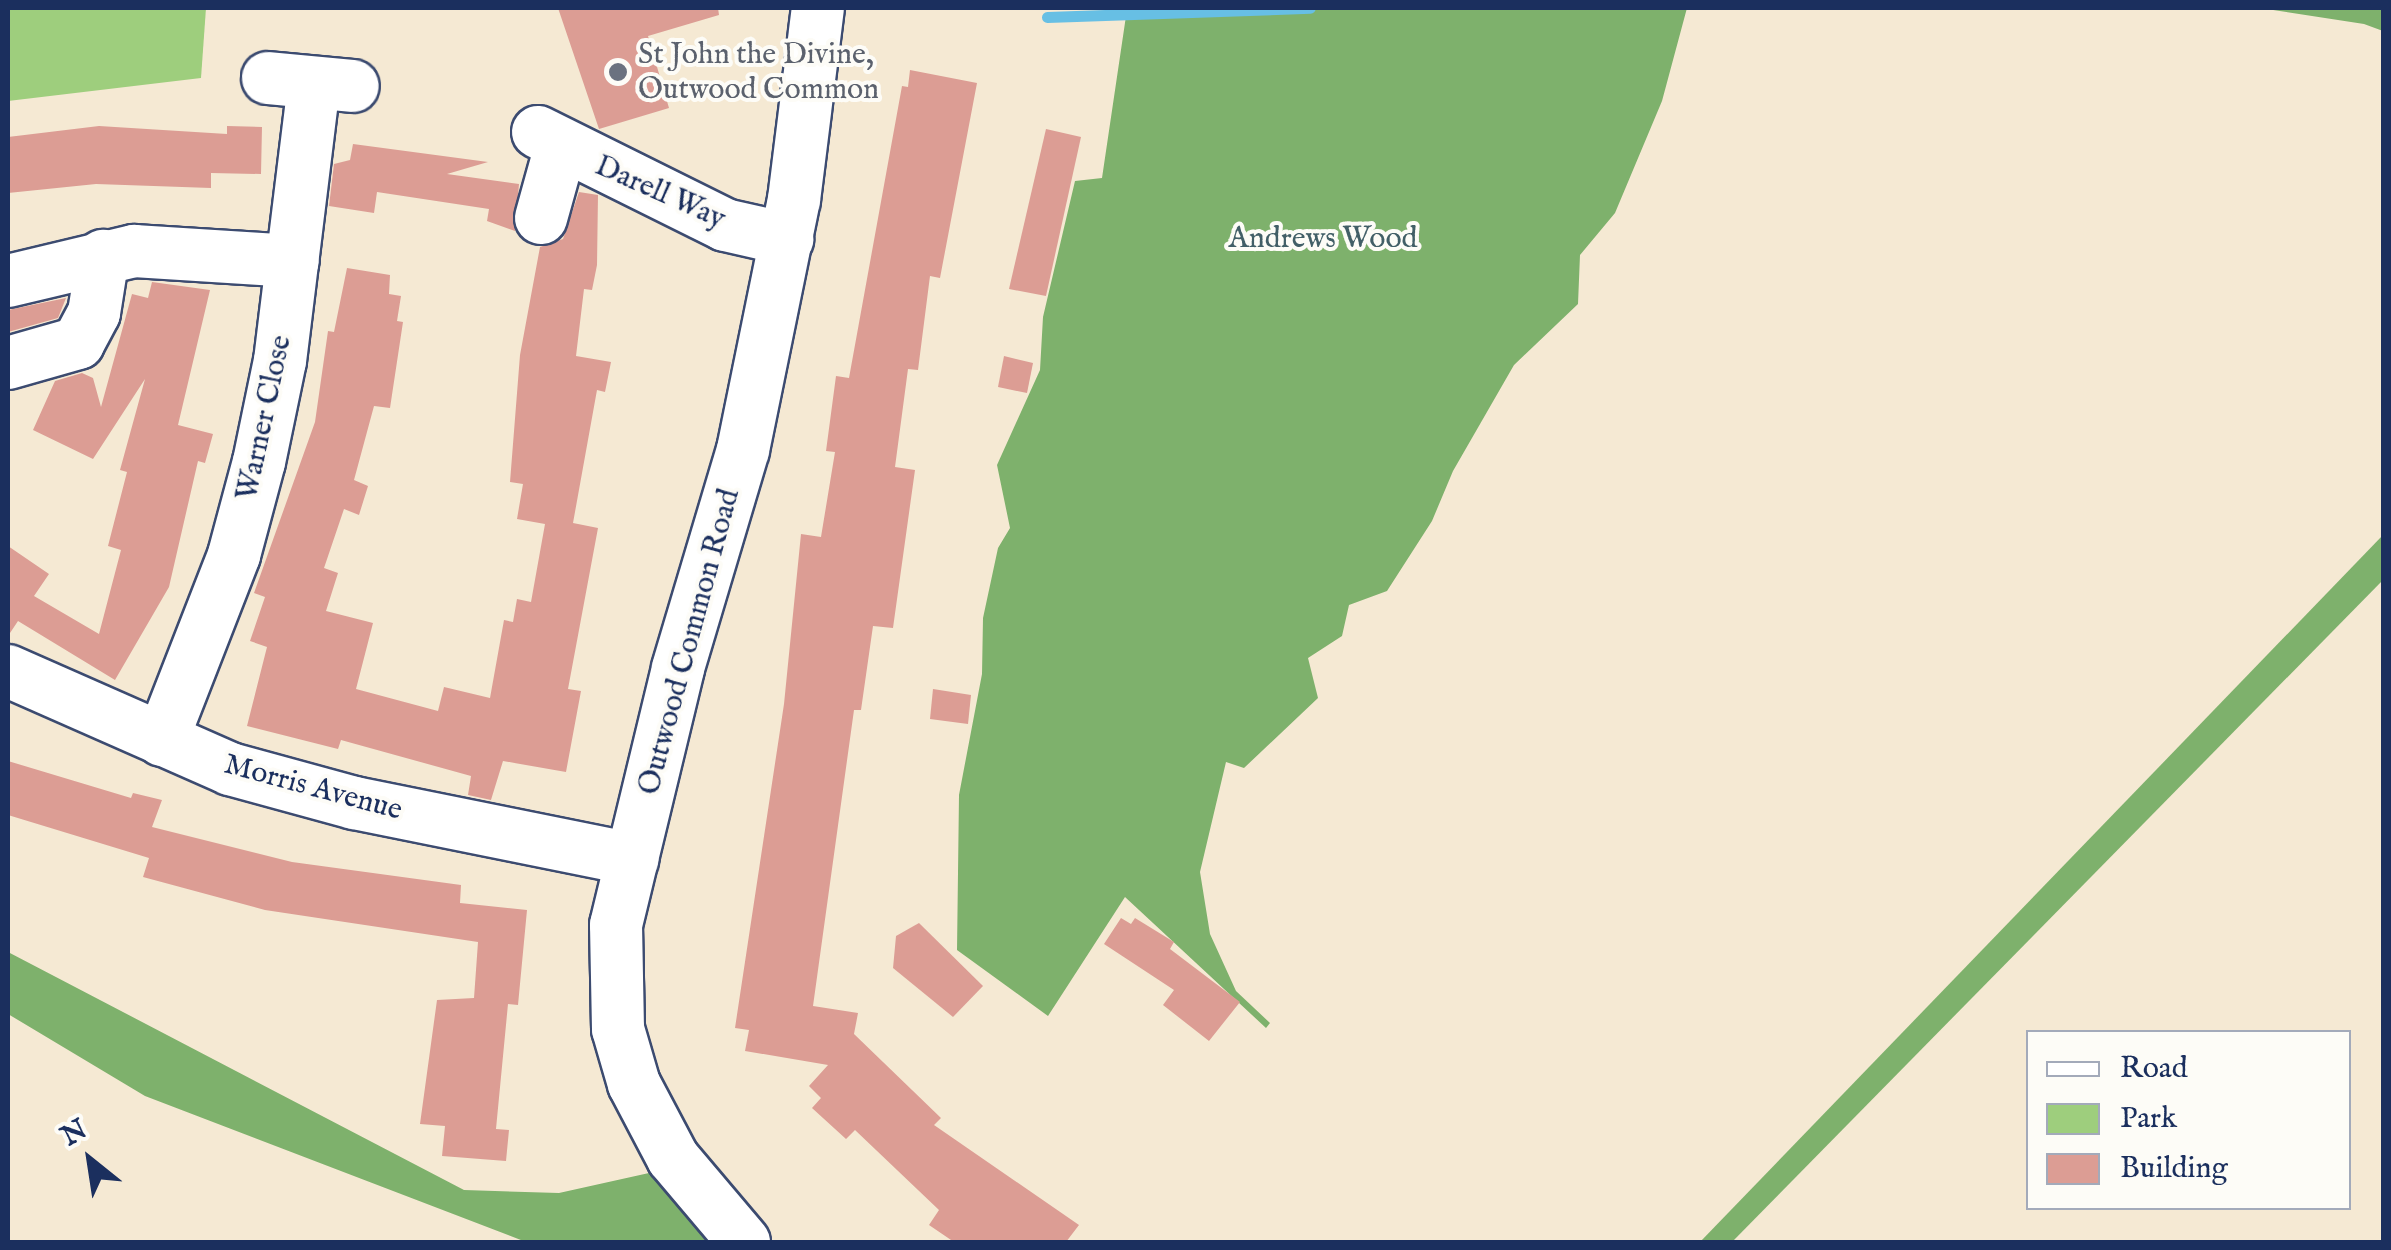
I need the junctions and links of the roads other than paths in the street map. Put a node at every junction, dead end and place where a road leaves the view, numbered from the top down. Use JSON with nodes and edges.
{"nodes":[{"id":1,"x":818,"y":8,"type":"edge"},
{"id":2,"x":312,"y":82,"type":"dead end"},
{"id":3,"x":542,"y":218,"type":"dead end"},
{"id":4,"x":787,"y":239,"type":"junction"},
{"id":5,"x":104,"y":256,"type":"junction"},
{"id":6,"x":293,"y":260,"type":"junction"},
{"id":7,"x":8,"y":282,"type":"edge"},
{"id":8,"x":8,"y":363,"type":"edge"},
{"id":9,"x":8,"y":672,"type":"edge"},
{"id":10,"x":162,"y":740,"type":"junction"},
{"id":11,"x":632,"y":859,"type":"junction"},
{"id":12,"x":744,"y":1242,"type":"edge"}],
"edges":[{"from":1,"to":4,"type":"street","name":"Outwood Common Road"},
{"from":2,"to":6,"type":"street","name":"Warner Close"},
{"from":3,"to":4,"type":"street","name":"Darell Way"},
{"from":4,"to":11,"type":"street","name":"Outwood Common Road"},
{"from":5,"to":6,"type":"street"},
{"from":5,"to":7,"type":"street"},
{"from":5,"to":8,"type":"street"},
{"from":6,"to":10,"type":"street","name":"Warner Close"},
{"from":9,"to":10,"type":"street","name":"Morris Avenue"},
{"from":10,"to":11,"type":"street","name":"Morris Avenue"},
{"from":11,"to":12,"type":"street","name":"Outwood Common Road"}]}
